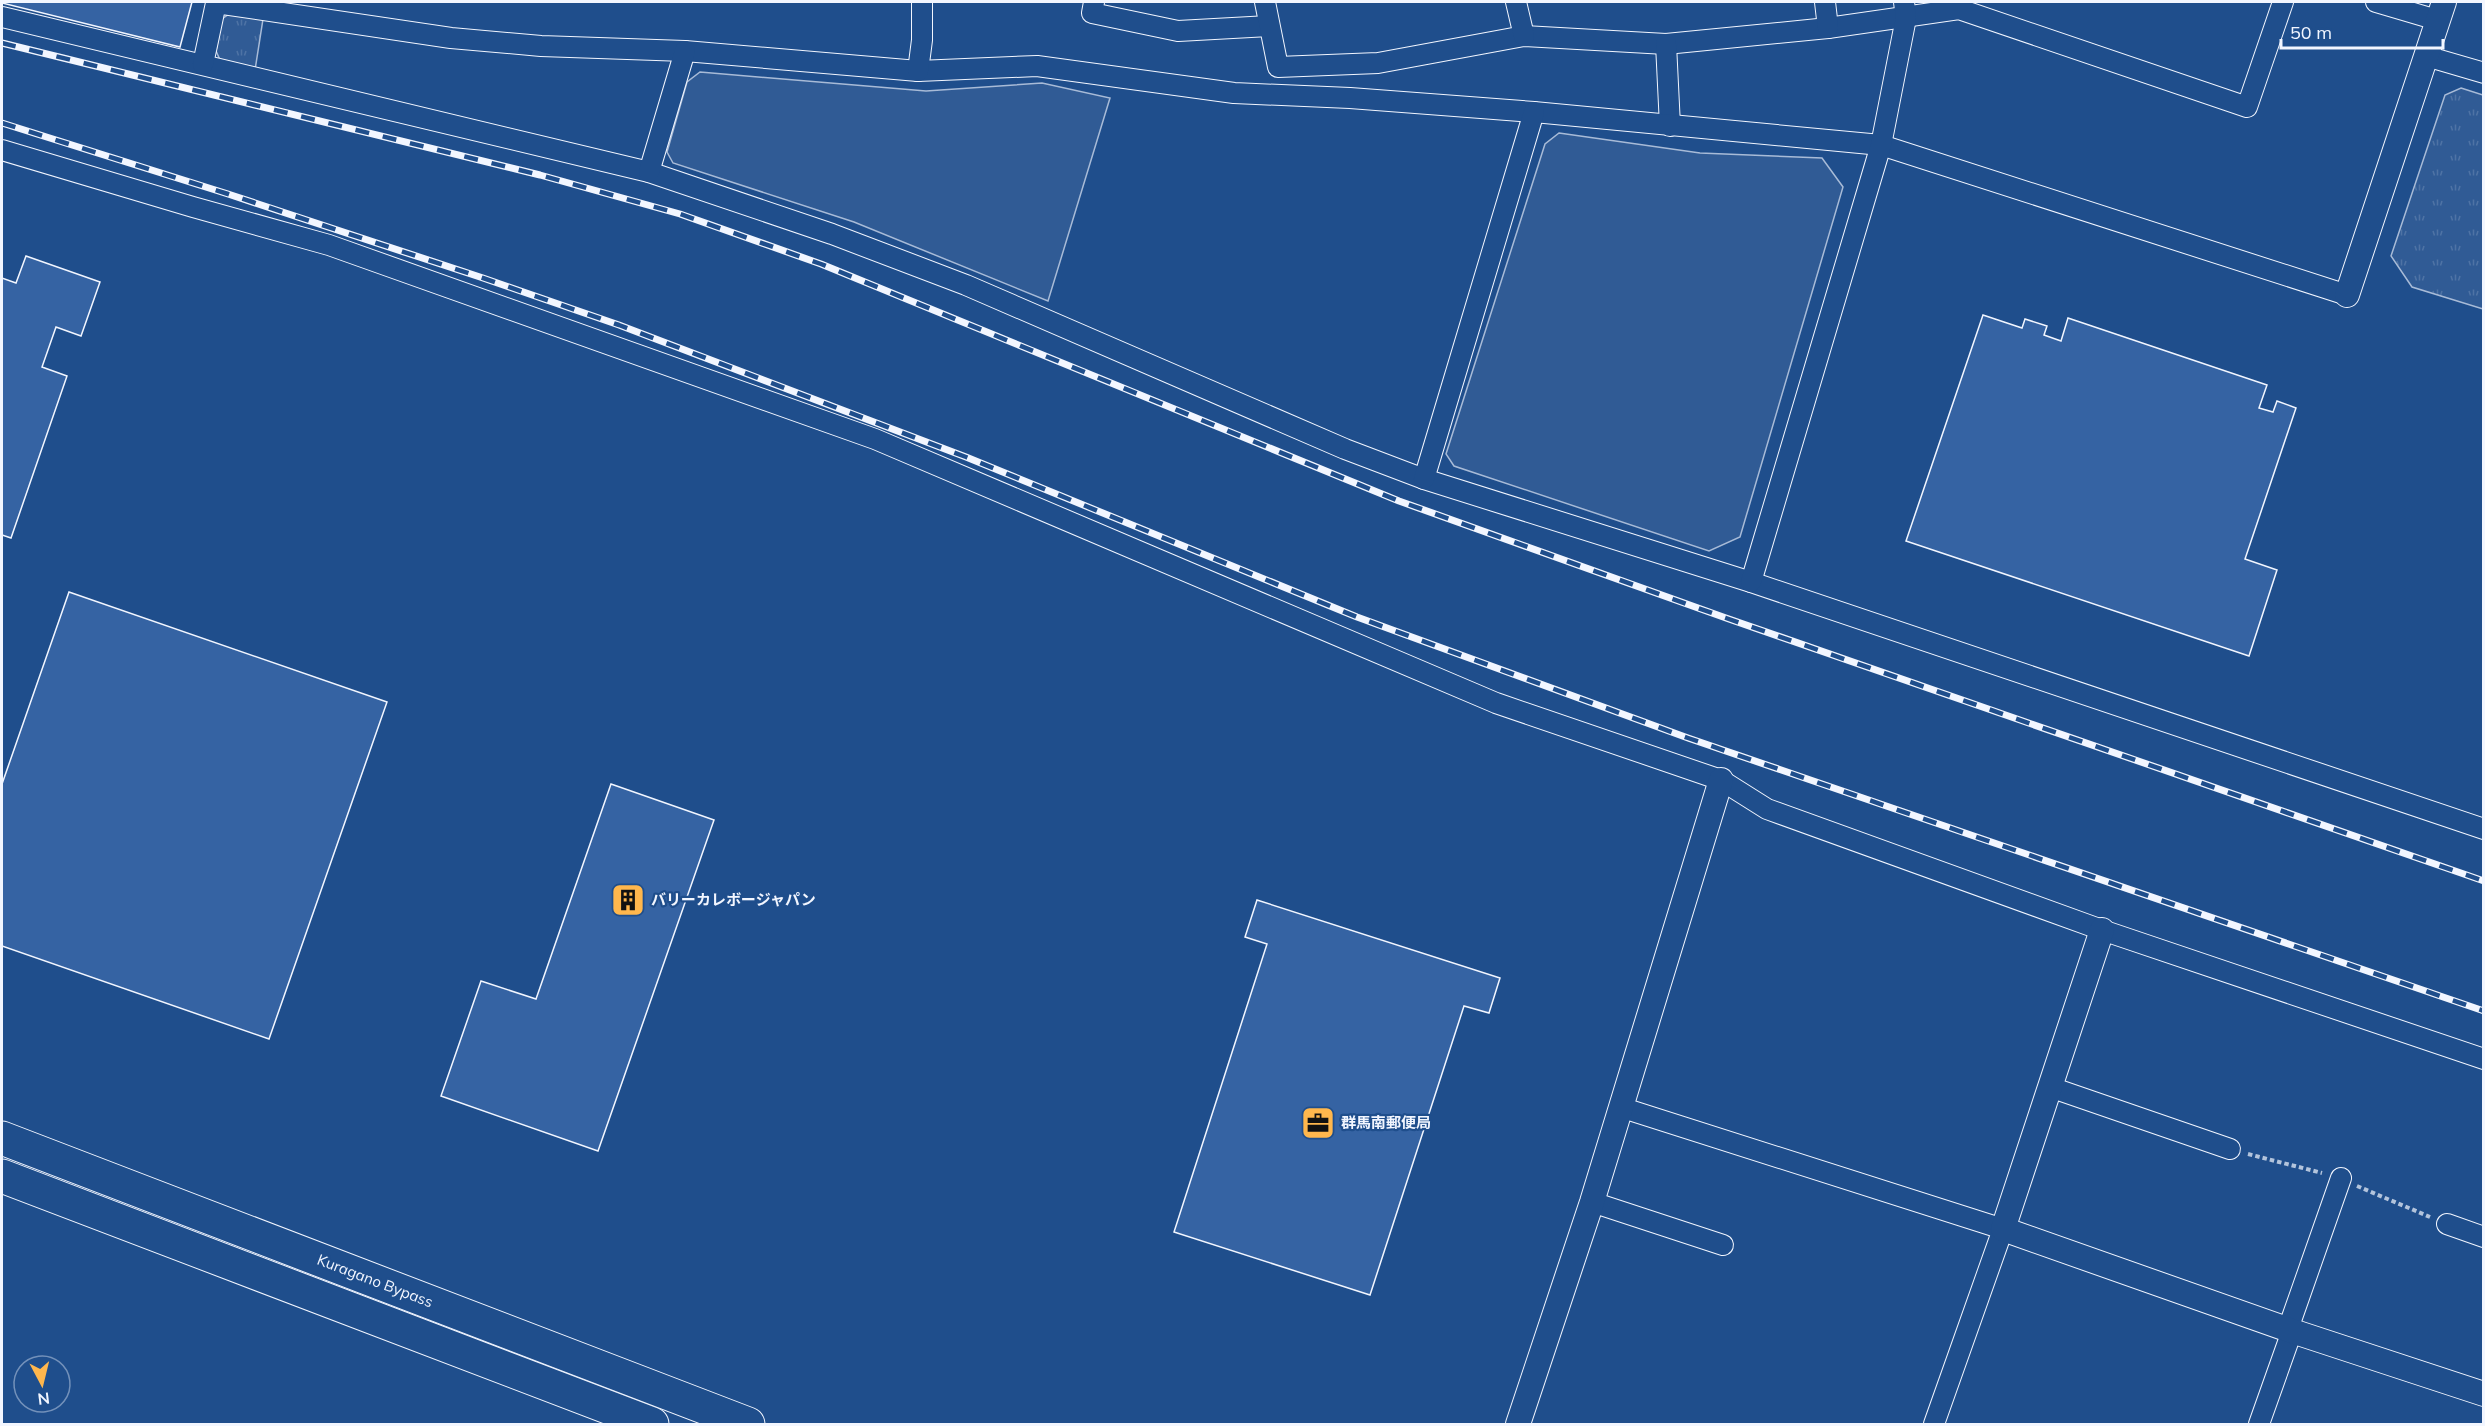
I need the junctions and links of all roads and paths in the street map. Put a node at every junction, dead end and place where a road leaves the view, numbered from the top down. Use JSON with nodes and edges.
{"nodes":[{"id":1,"x":922,"y":2,"type":"edge"},
{"id":2,"x":1094,"y":2,"type":"edge"},
{"id":3,"x":1265,"y":2,"type":"edge"},
{"id":4,"x":1516,"y":2,"type":"edge"},
{"id":5,"x":1825,"y":2,"type":"edge"},
{"id":6,"x":2283,"y":2,"type":"edge"},
{"id":7,"x":2376,"y":2,"type":"edge"},
{"id":8,"x":1905,"y":10,"type":"edge"},
{"id":9,"x":2441,"y":11,"type":"edge"},
{"id":10,"x":2,"y":17,"type":"edge"},
{"id":11,"x":1269,"y":26,"type":"junction"},
{"id":12,"x":1828,"y":28,"type":"junction"},
{"id":13,"x":1524,"y":36,"type":"junction"},
{"id":14,"x":1666,"y":44,"type":"junction"},
{"id":15,"x":685,"y":51,"type":"junction"},
{"id":16,"x":2426,"y":56,"type":"junction"},
{"id":17,"x":203,"y":64,"type":"junction"},
{"id":18,"x":918,"y":71,"type":"junction"},
{"id":19,"x":2484,"y":73,"type":"edge"},
{"id":20,"x":1534,"y":112,"type":"junction"},
{"id":21,"x":1670,"y":126,"type":"junction"},
{"id":22,"x":1881,"y":145,"type":"junction"},
{"id":23,"x":2,"y":150,"type":"edge"},
{"id":24,"x":650,"y":172,"type":"junction"},
{"id":25,"x":2347,"y":295,"type":"joint"},
{"id":26,"x":1424,"y":479,"type":"junction"},
{"id":27,"x":1751,"y":582,"type":"junction"},
{"id":28,"x":1721,"y":780,"type":"junction"},
{"id":29,"x":2484,"y":829,"type":"edge"},
{"id":30,"x":2102,"y":930,"type":"junction"},
{"id":31,"x":2484,"y":1059,"type":"edge"},
{"id":32,"x":2050,"y":1087,"type":"junction"},
{"id":33,"x":1620,"y":1107,"type":"junction"},
{"id":34,"x":2,"y":1138,"type":"edge"},
{"id":35,"x":2230,"y":1149,"type":"dead end"},
{"id":36,"x":2,"y":1176,"type":"edge"},
{"id":37,"x":2341,"y":1178,"type":"dead end"},
{"id":38,"x":1592,"y":1202,"type":"junction"},
{"id":39,"x":2447,"y":1224,"type":"dead end"},
{"id":40,"x":2003,"y":1229,"type":"junction"},
{"id":41,"x":2484,"y":1237,"type":"edge"},
{"id":42,"x":1723,"y":1245,"type":"dead end"},
{"id":43,"x":2290,"y":1330,"type":"junction"},
{"id":44,"x":2484,"y":1394,"type":"edge"},
{"id":45,"x":652,"y":1425,"type":"edge"},
{"id":46,"x":748,"y":1425,"type":"edge"},
{"id":47,"x":1518,"y":1425,"type":"edge"},
{"id":48,"x":1934,"y":1425,"type":"edge"},
{"id":49,"x":2259,"y":1425,"type":"edge"}],
"edges":[{"from":1,"to":18,"type":"street"},
{"from":2,"to":11,"type":"street"},
{"from":3,"to":11,"type":"street"},
{"from":4,"to":13,"type":"street"},
{"from":5,"to":12,"type":"street"},
{"from":6,"to":8,"type":"street"},
{"from":7,"to":9,"type":"street"},
{"from":8,"to":12,"type":"street"},
{"from":8,"to":22,"type":"street"},
{"from":9,"to":16,"type":"street"},
{"from":10,"to":17,"type":"street"},
{"from":11,"to":13,"type":"street"},
{"from":12,"to":14,"type":"street"},
{"from":13,"to":14,"type":"street"},
{"from":14,"to":21,"type":"street"},
{"from":15,"to":17,"type":"street"},
{"from":15,"to":18,"type":"street"},
{"from":15,"to":24,"type":"street"},
{"from":16,"to":19,"type":"street"},
{"from":16,"to":25,"type":"street"},
{"from":17,"to":24,"type":"street"},
{"from":18,"to":20,"type":"street"},
{"from":20,"to":21,"type":"street"},
{"from":20,"to":26,"type":"street"},
{"from":21,"to":22,"type":"street"},
{"from":22,"to":25,"type":"street"},
{"from":22,"to":27,"type":"street"},
{"from":23,"to":28,"type":"street"},
{"from":24,"to":26,"type":"street"},
{"from":26,"to":27,"type":"street"},
{"from":27,"to":29,"type":"street"},
{"from":28,"to":30,"type":"street"},
{"from":28,"to":33,"type":"street"},
{"from":30,"to":31,"type":"street"},
{"from":30,"to":32,"type":"street"},
{"from":32,"to":35,"type":"street"},
{"from":32,"to":40,"type":"street"},
{"from":33,"to":38,"type":"street"},
{"from":33,"to":40,"type":"street"},
{"from":34,"to":46,"type":"highway","name":"Kuragano Bypass"},
{"from":36,"to":45,"type":"highway"},
{"from":37,"to":43,"type":"street"},
{"from":38,"to":42,"type":"street"},
{"from":38,"to":47,"type":"street"},
{"from":39,"to":41,"type":"street"},
{"from":40,"to":43,"type":"street"},
{"from":40,"to":48,"type":"street"},
{"from":43,"to":44,"type":"street"},
{"from":43,"to":49,"type":"street"}]}
